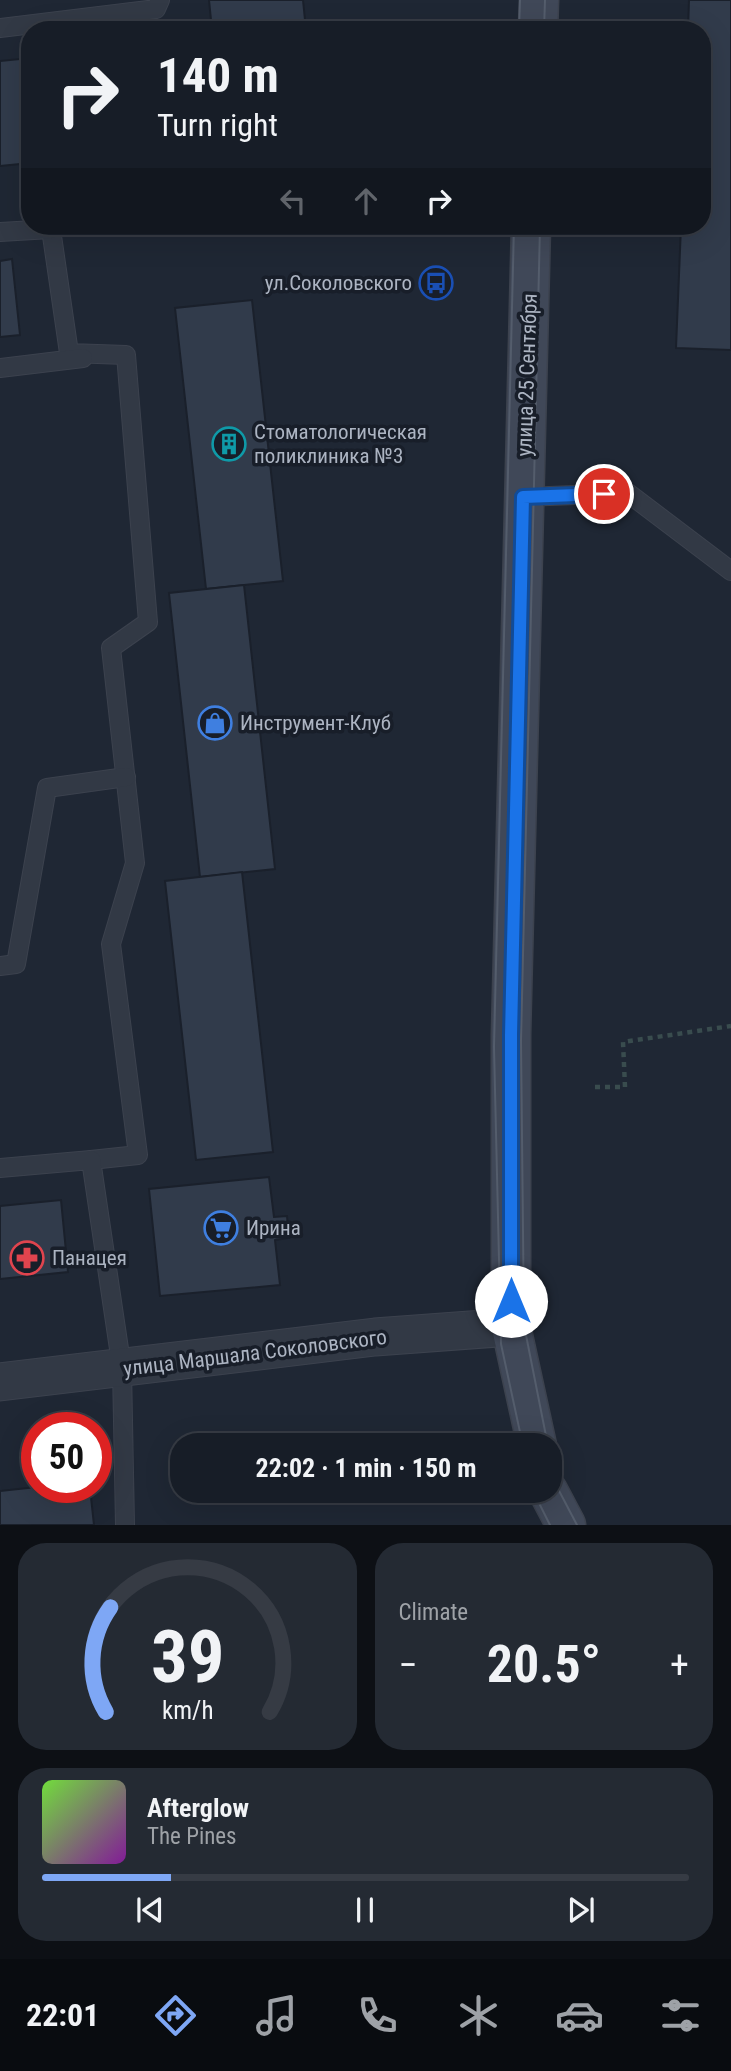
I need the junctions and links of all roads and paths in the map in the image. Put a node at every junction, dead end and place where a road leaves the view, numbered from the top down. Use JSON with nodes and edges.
{"nodes":[{"id":1,"x":160,"y":0,"type":"edge"},
{"id":2,"x":538,"y":0,"type":"edge"},
{"id":3,"x":57,"y":21,"type":"edge"},
{"id":4,"x":538,"y":21,"type":"edge"},
{"id":5,"x":21,"y":25,"type":"edge"},
{"id":6,"x":0,"y":28,"type":"edge"},
{"id":7,"x":21,"y":230,"type":"edge"},
{"id":8,"x":0,"y":232,"type":"edge"},
{"id":9,"x":60,"y":235,"type":"edge"},
{"id":10,"x":531,"y":235,"type":"edge"},
{"id":11,"x":110,"y":355,"type":"junction"},
{"id":12,"x":0,"y":368,"type":"edge"},
{"id":13,"x":523,"y":497,"type":"junction"},
{"id":14,"x":731,"y":571,"type":"edge"},
{"id":15,"x":126,"y":777,"type":"junction"},
{"id":16,"x":0,"y":966,"type":"edge"},
{"id":17,"x":731,"y":1026,"type":"edge"},
{"id":18,"x":595,"y":1087,"type":"dead end"},
{"id":19,"x":91,"y":1160,"type":"junction"},
{"id":20,"x":0,"y":1168,"type":"edge"},
{"id":21,"x":511,"y":1327,"type":"junction"},
{"id":22,"x":122,"y":1369,"type":"junction"},
{"id":23,"x":0,"y":1382,"type":"edge"},
{"id":24,"x":534,"y":1433,"type":"edge"},
{"id":25,"x":554,"y":1503,"type":"edge"},
{"id":26,"x":125,"y":1525,"type":"edge"},
{"id":27,"x":566,"y":1525,"type":"edge"}],
"edges":[{"from":1,"to":3,"type":"lane"},
{"from":2,"to":4,"type":"main road"},
{"from":5,"to":6,"type":"lane"},
{"from":7,"to":8,"type":"lane"},
{"from":9,"to":11,"type":"lane"},
{"from":10,"to":13,"type":"main road","name":"улица 25 Сентября"},
{"from":11,"to":12,"type":"lane"},
{"from":11,"to":15,"type":"lane"},
{"from":13,"to":14,"type":"lane"},
{"from":13,"to":21,"type":"main road","name":"улица 25 Сентября"},
{"from":15,"to":16,"type":"lane"},
{"from":15,"to":19,"type":"lane"},
{"from":17,"to":18,"type":"path"},
{"from":19,"to":20,"type":"lane"},
{"from":19,"to":22,"type":"lane"},
{"from":21,"to":22,"type":"street","name":"улица Маршала Соколовского"},
{"from":21,"to":24,"type":"main road","name":"улица 25 Сентября"},
{"from":22,"to":23,"type":"street","name":"улица Маршала Соколовского"},
{"from":22,"to":26,"type":"lane"},
{"from":25,"to":27,"type":"main road"}]}
